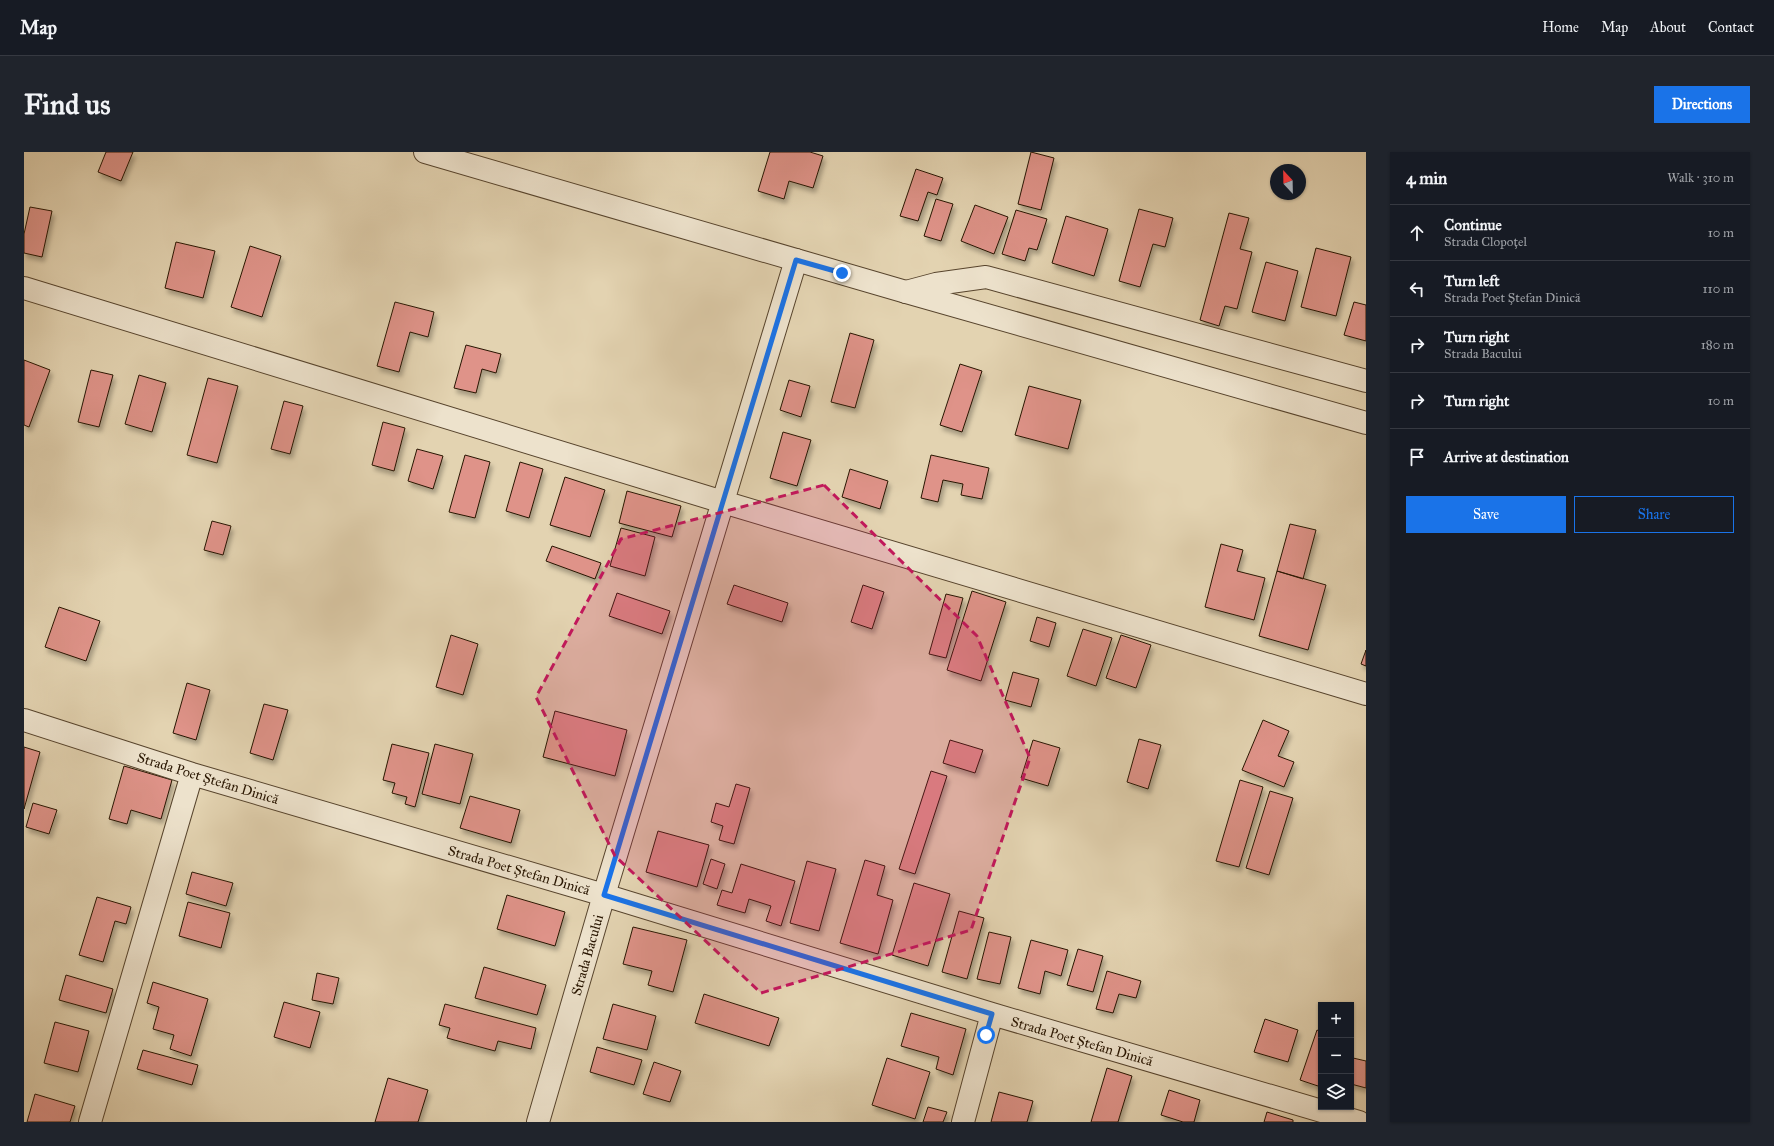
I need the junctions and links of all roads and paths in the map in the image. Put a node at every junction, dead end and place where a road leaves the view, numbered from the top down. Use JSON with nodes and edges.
{"nodes":[{"id":1,"x":425,"y":152,"type":"edge"},
{"id":2,"x":796,"y":260,"type":"junction"},
{"id":3,"x":24,"y":288,"type":"edge"},
{"id":4,"x":906,"y":292,"type":"junction"},
{"id":5,"x":1366,"y":380,"type":"edge"},
{"id":6,"x":1366,"y":423,"type":"edge"},
{"id":7,"x":723,"y":502,"type":"junction"},
{"id":8,"x":1366,"y":694,"type":"edge"},
{"id":9,"x":24,"y":720,"type":"edge"},
{"id":10,"x":192,"y":774,"type":"junction"},
{"id":11,"x":604,"y":895,"type":"junction"},
{"id":12,"x":992,"y":1014,"type":"junction"},
{"id":13,"x":90,"y":1122,"type":"edge"},
{"id":14,"x":538,"y":1122,"type":"edge"},
{"id":15,"x":963,"y":1122,"type":"edge"},
{"id":16,"x":1359,"y":1122,"type":"edge"}],
"edges":[{"from":1,"to":2,"type":"street"},
{"from":2,"to":4,"type":"street"},
{"from":2,"to":7,"type":"street","name":"Strada Bacului"},
{"from":3,"to":7,"type":"street"},
{"from":4,"to":5,"type":"street"},
{"from":4,"to":6,"type":"street"},
{"from":7,"to":8,"type":"street"},
{"from":7,"to":11,"type":"street","name":"Strada Bacului"},
{"from":9,"to":10,"type":"street","name":"Strada Poet Ștefan Dinică"},
{"from":10,"to":11,"type":"street","name":"Strada Poet Ștefan Dinică"},
{"from":10,"to":13,"type":"street"},
{"from":11,"to":12,"type":"street","name":"Strada Poet Ștefan Dinică"},
{"from":11,"to":14,"type":"street","name":"Strada Bacului"},
{"from":12,"to":15,"type":"street"},
{"from":12,"to":16,"type":"street","name":"Strada Poet Ștefan Dinică"}]}
